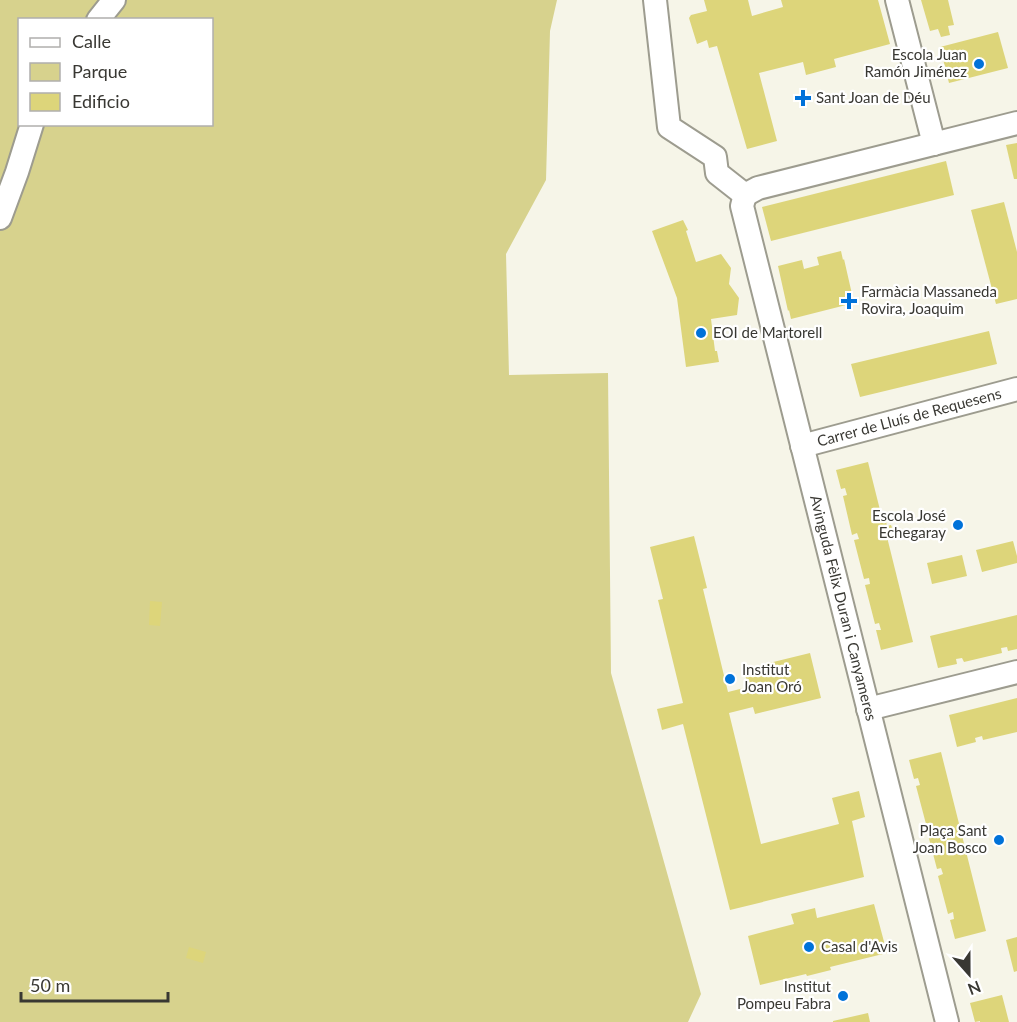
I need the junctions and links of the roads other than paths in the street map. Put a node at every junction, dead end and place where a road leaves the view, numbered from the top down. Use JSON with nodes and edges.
{"nodes":[{"id":1,"x":114,"y":0,"type":"edge"},
{"id":2,"x":655,"y":0,"type":"edge"},
{"id":3,"x":897,"y":0,"type":"edge"},
{"id":4,"x":100,"y":18,"type":"edge"},
{"id":5,"x":1017,"y":123,"type":"edge"},
{"id":6,"x":31,"y":126,"type":"edge"},
{"id":7,"x":934,"y":144,"type":"junction"},
{"id":8,"x":745,"y":195,"type":"junction"},
{"id":9,"x":0,"y":218,"type":"edge"},
{"id":10,"x":1017,"y":389,"type":"edge"},
{"id":11,"x":802,"y":446,"type":"junction"},
{"id":12,"x":1017,"y":672,"type":"edge"},
{"id":13,"x":868,"y":709,"type":"junction"},
{"id":14,"x":947,"y":1022,"type":"edge"}],
"edges":[{"from":1,"to":4,"type":"street"},
{"from":2,"to":8,"type":"street"},
{"from":3,"to":7,"type":"street"},
{"from":5,"to":7,"type":"street"},
{"from":6,"to":9,"type":"street"},
{"from":7,"to":8,"type":"street"},
{"from":8,"to":11,"type":"street","name":"Avinguda Fèlix Duran i Canyameres"},
{"from":10,"to":11,"type":"street","name":"Carrer de Lluís de Requesens"},
{"from":11,"to":13,"type":"street","name":"Avinguda Fèlix Duran i Canyameres"},
{"from":12,"to":13,"type":"street"},
{"from":13,"to":14,"type":"street","name":"Avinguda Fèlix Duran i Canyameres"}]}
